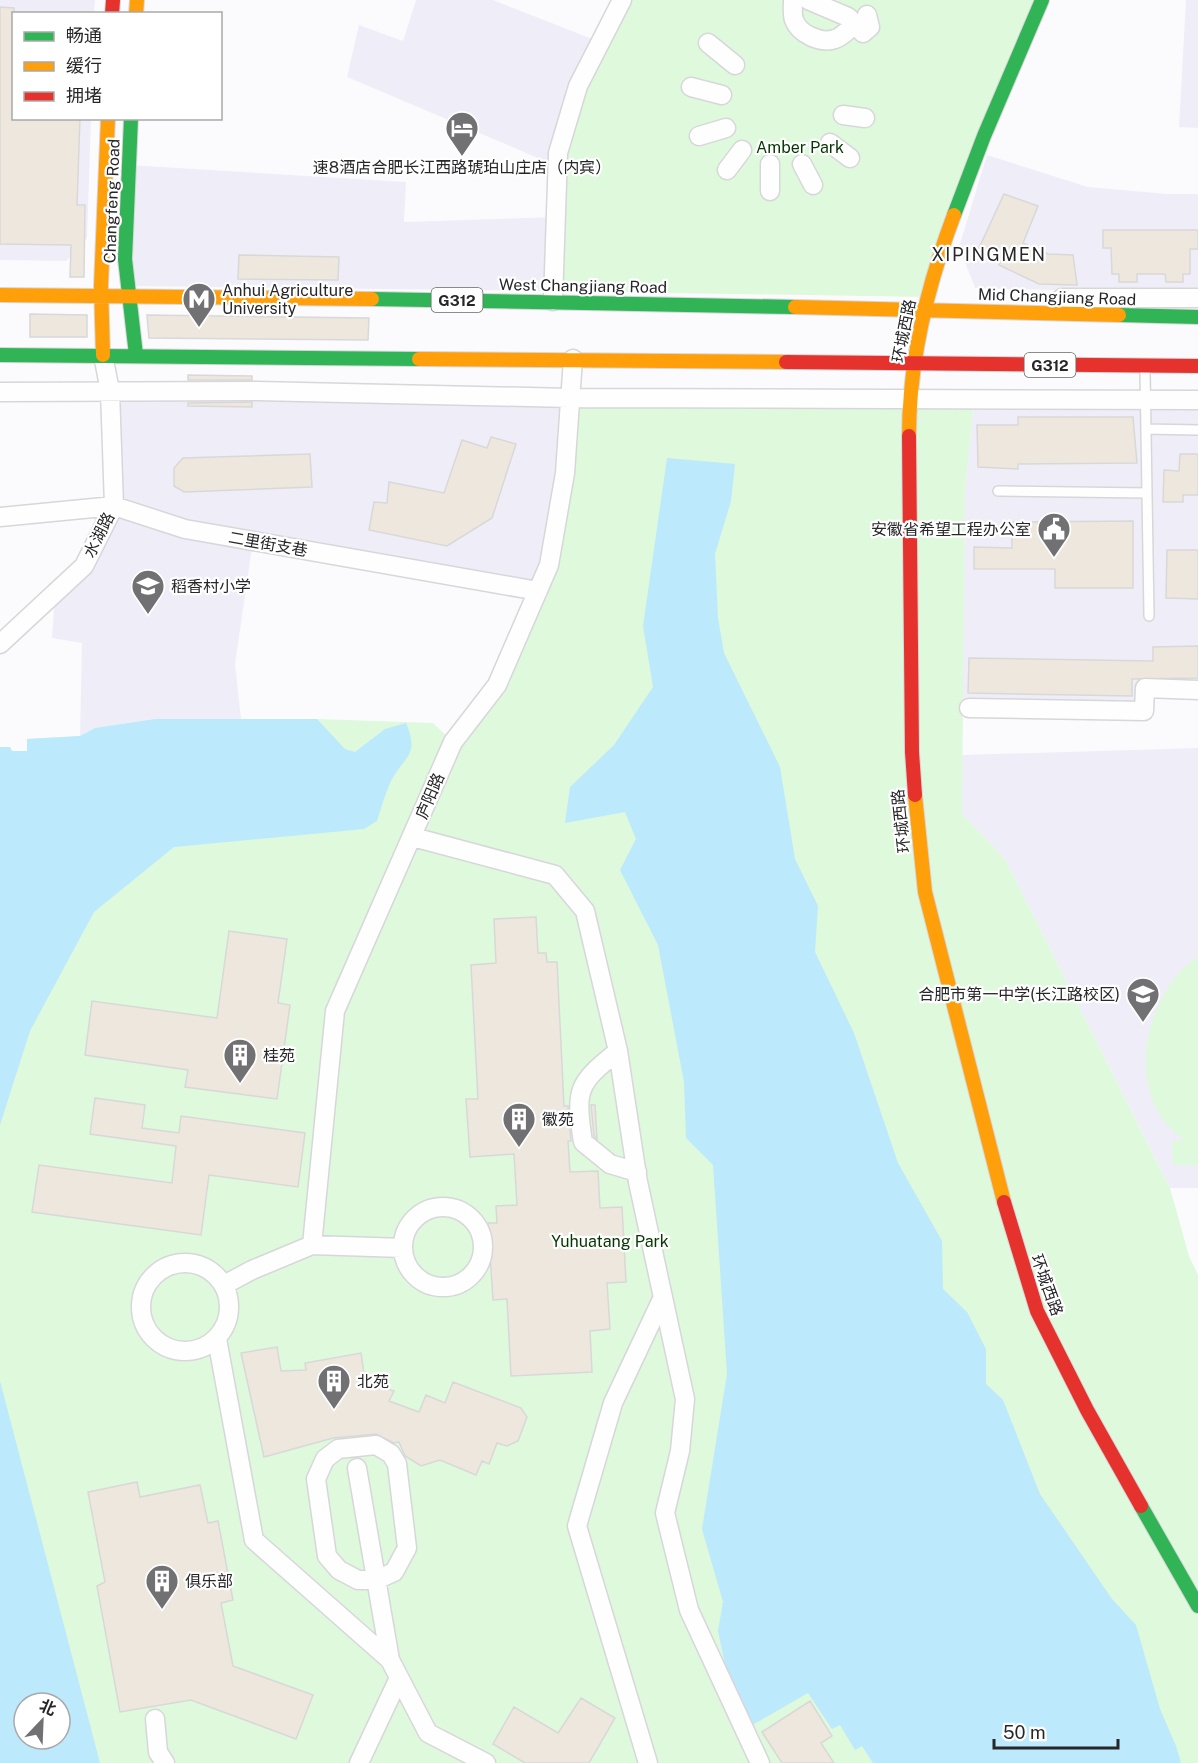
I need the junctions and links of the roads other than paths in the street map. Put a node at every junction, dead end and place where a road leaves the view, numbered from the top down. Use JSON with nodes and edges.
{"nodes":[{"id":1,"x":622,"y":0,"type":"edge"},
{"id":2,"x":793,"y":0,"type":"edge"},
{"id":3,"x":1042,"y":0,"type":"edge"},
{"id":4,"x":821,"y":2,"type":"edge"},
{"id":5,"x":708,"y":43,"type":"dead end"},
{"id":6,"x":735,"y":65,"type":"dead end"},
{"id":7,"x":692,"y":87,"type":"dead end"},
{"id":8,"x":722,"y":95,"type":"dead end"},
{"id":9,"x":843,"y":115,"type":"dead end"},
{"id":10,"x":865,"y":117,"type":"dead end"},
{"id":11,"x":108,"y":120,"type":"edge"},
{"id":12,"x":131,"y":120,"type":"edge"},
{"id":13,"x":726,"y":128,"type":"dead end"},
{"id":14,"x":699,"y":136,"type":"dead end"},
{"id":15,"x":830,"y":143,"type":"dead end"},
{"id":16,"x":742,"y":150,"type":"dead end"},
{"id":17,"x":850,"y":158,"type":"dead end"},
{"id":18,"x":770,"y":164,"type":"dead end"},
{"id":19,"x":802,"y":164,"type":"dead end"},
{"id":20,"x":727,"y":170,"type":"dead end"},
{"id":21,"x":813,"y":185,"type":"dead end"},
{"id":22,"x":770,"y":191,"type":"dead end"},
{"id":23,"x":0,"y":284,"type":"edge"},
{"id":24,"x":101,"y":290,"type":"junction"},
{"id":25,"x":128,"y":290,"type":"junction"},
{"id":26,"x":0,"y":295,"type":"edge"},
{"id":27,"x":553,"y":296,"type":"junction"},
{"id":28,"x":1198,"y":298,"type":"edge"},
{"id":29,"x":922,"y":306,"type":"junction"},
{"id":30,"x":1198,"y":317,"type":"edge"},
{"id":31,"x":0,"y":355,"type":"edge"},
{"id":32,"x":103,"y":355,"type":"junction"},
{"id":33,"x":136,"y":355,"type":"junction"},
{"id":34,"x":573,"y":359,"type":"junction"},
{"id":35,"x":908,"y":363,"type":"junction"},
{"id":36,"x":1145,"y":366,"type":"junction"},
{"id":37,"x":1198,"y":366,"type":"edge"},
{"id":38,"x":0,"y":392,"type":"edge"},
{"id":39,"x":110,"y":392,"type":"junction"},
{"id":40,"x":570,"y":398,"type":"junction"},
{"id":41,"x":909,"y":398,"type":"junction"},
{"id":42,"x":1146,"y":400,"type":"junction"},
{"id":43,"x":1198,"y":400,"type":"edge"},
{"id":44,"x":1146,"y":429,"type":"junction"},
{"id":45,"x":1198,"y":430,"type":"edge"},
{"id":46,"x":998,"y":491,"type":"dead end"},
{"id":47,"x":1147,"y":493,"type":"junction"},
{"id":48,"x":114,"y":506,"type":"junction"},
{"id":49,"x":0,"y":518,"type":"edge"},
{"id":50,"x":538,"y":591,"type":"junction"},
{"id":51,"x":1149,"y":616,"type":"dead end"},
{"id":52,"x":0,"y":644,"type":"edge"},
{"id":53,"x":1198,"y":690,"type":"edge"},
{"id":54,"x":969,"y":708,"type":"dead end"},
{"id":55,"x":413,"y":837,"type":"junction"},
{"id":56,"x":618,"y":1051,"type":"junction"},
{"id":57,"x":637,"y":1172,"type":"junction"},
{"id":58,"x":312,"y":1245,"type":"junction"},
{"id":59,"x":403,"y":1248,"type":"junction"},
{"id":60,"x":224,"y":1285,"type":"junction"},
{"id":61,"x":663,"y":1297,"type":"junction"},
{"id":62,"x":217,"y":1339,"type":"junction"},
{"id":63,"x":357,"y":1468,"type":"dead end"},
{"id":64,"x":376,"y":1580,"type":"junction"},
{"id":65,"x":1198,"y":1605,"type":"edge"},
{"id":66,"x":390,"y":1660,"type":"junction"},
{"id":67,"x":399,"y":1678,"type":"junction"},
{"id":68,"x":155,"y":1719,"type":"dead end"},
{"id":69,"x":165,"y":1763,"type":"edge"},
{"id":70,"x":359,"y":1763,"type":"edge"},
{"id":71,"x":486,"y":1763,"type":"edge"},
{"id":72,"x":648,"y":1763,"type":"edge"},
{"id":73,"x":760,"y":1763,"type":"edge"}],
"edges":[{"from":1,"to":27,"type":"street"},
{"from":2,"to":4,"type":"street"},
{"from":3,"to":29,"type":"main road","name":"环城西路"},
{"from":5,"to":6,"type":"street"},
{"from":7,"to":8,"type":"street"},
{"from":9,"to":10,"type":"street"},
{"from":11,"to":24,"type":"main road","name":"Changfeng Road"},
{"from":12,"to":25,"type":"main road","name":"Changfeng Road"},
{"from":13,"to":14,"type":"street"},
{"from":15,"to":17,"type":"street"},
{"from":16,"to":20,"type":"street"},
{"from":18,"to":22,"type":"street"},
{"from":19,"to":21,"type":"street"},
{"from":23,"to":24,"type":"street"},
{"from":24,"to":25,"type":"street"},
{"from":24,"to":26,"type":"main road"},
{"from":24,"to":32,"type":"main road","name":"Changfeng Road"},
{"from":25,"to":27,"type":"street"},
{"from":25,"to":33,"type":"main road","name":"Changfeng Road"},
{"from":27,"to":29,"type":"street"},
{"from":28,"to":29,"type":"street"},
{"from":29,"to":30,"type":"main road","name":"Mid Changjiang Road"},
{"from":29,"to":35,"type":"main road","name":"环城西路"},
{"from":31,"to":32,"type":"main road","number":"G312"},
{"from":32,"to":33,"type":"main road","number":"G312"},
{"from":32,"to":39,"type":"street","name":"水湖路"},
{"from":33,"to":34,"type":"main road","number":"G312"},
{"from":34,"to":35,"type":"main road","number":"G312"},
{"from":34,"to":40,"type":"street","name":"庐阳路"},
{"from":35,"to":36,"type":"main road","number":"G312"},
{"from":35,"to":41,"type":"main road","name":"环城西路"},
{"from":36,"to":37,"type":"main road","number":"G312"},
{"from":36,"to":42,"type":"lane"},
{"from":38,"to":39,"type":"street"},
{"from":39,"to":40,"type":"street"},
{"from":39,"to":48,"type":"street","name":"水湖路"},
{"from":40,"to":41,"type":"street"},
{"from":40,"to":50,"type":"street","name":"庐阳路"},
{"from":41,"to":42,"type":"street"},
{"from":41,"to":65,"type":"main road","name":"环城西路"},
{"from":42,"to":43,"type":"street"},
{"from":42,"to":44,"type":"lane"},
{"from":44,"to":45,"type":"lane"},
{"from":44,"to":47,"type":"lane"},
{"from":46,"to":47,"type":"lane"},
{"from":47,"to":51,"type":"lane"},
{"from":48,"to":49,"type":"street","name":"二里街支巷"},
{"from":48,"to":50,"type":"street","name":"二里街支巷"},
{"from":48,"to":52,"type":"street","name":"水湖路"},
{"from":50,"to":55,"type":"street","name":"庐阳路"},
{"from":53,"to":54,"type":"street"},
{"from":55,"to":56,"type":"street"},
{"from":55,"to":58,"type":"street","name":"庐阳路"},
{"from":56,"to":57,"type":"street"},
{"from":56,"to":57,"type":"street"},
{"from":57,"to":61,"type":"street"},
{"from":58,"to":59,"type":"street"},
{"from":58,"to":60,"type":"street"},
{"from":59,"to":59,"type":"street"},
{"from":60,"to":62,"type":"street"},
{"from":60,"to":62,"type":"street"},
{"from":61,"to":72,"type":"street"},
{"from":61,"to":73,"type":"street"},
{"from":62,"to":66,"type":"street"},
{"from":63,"to":64,"type":"street"},
{"from":64,"to":64,"type":"street"},
{"from":64,"to":66,"type":"street"},
{"from":66,"to":67,"type":"street"},
{"from":67,"to":70,"type":"street"},
{"from":67,"to":71,"type":"street"},
{"from":68,"to":69,"type":"street"}]}
